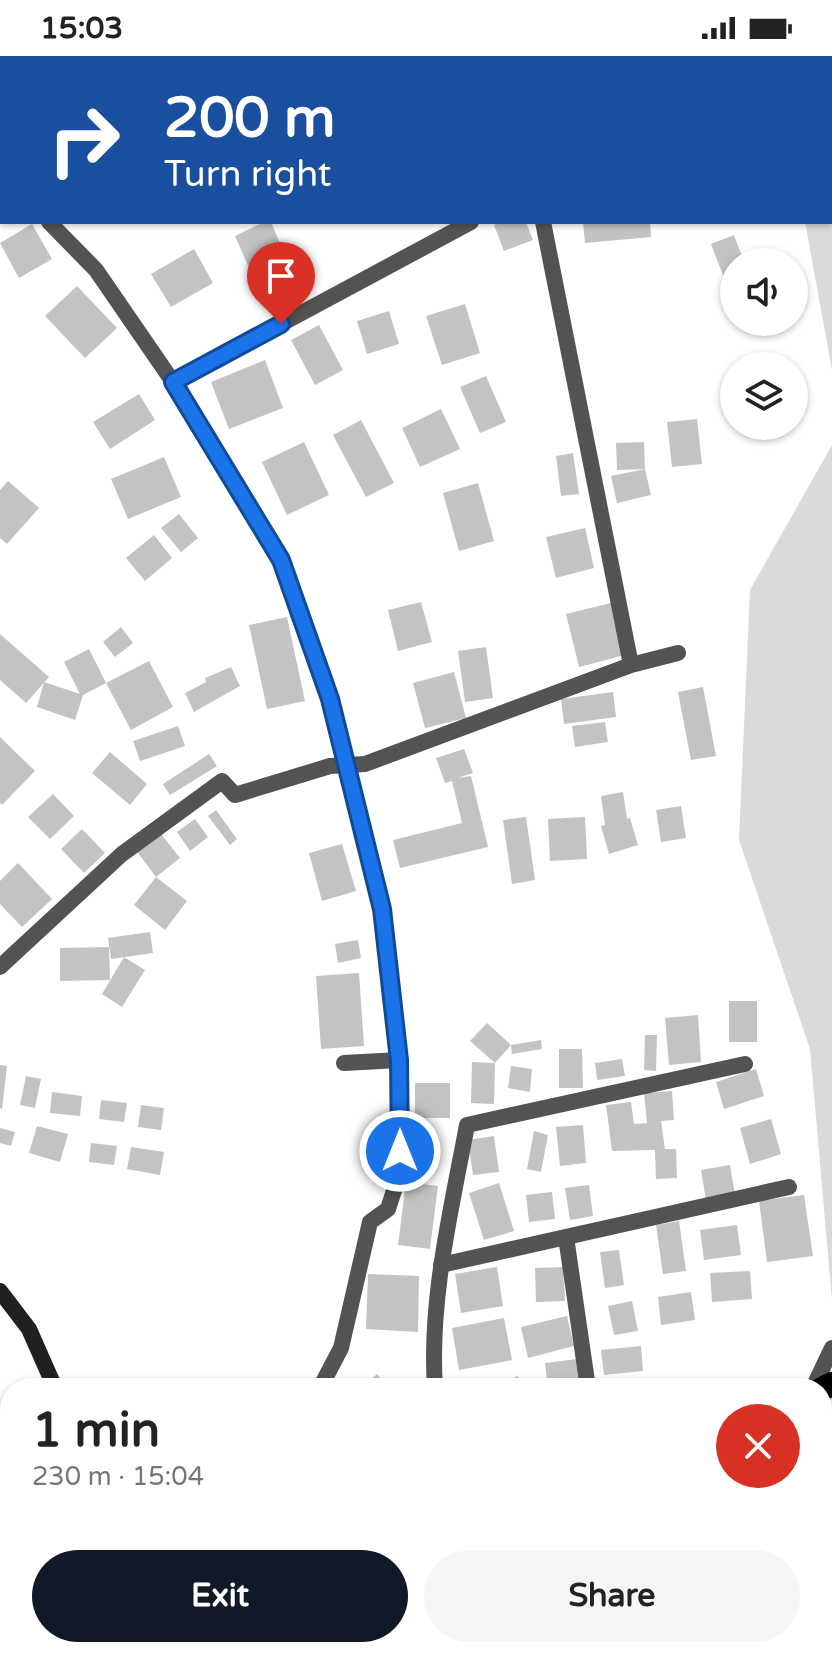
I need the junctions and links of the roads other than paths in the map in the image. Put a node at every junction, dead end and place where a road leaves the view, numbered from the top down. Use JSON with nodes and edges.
{"nodes":[{"id":1,"x":51,"y":224,"type":"edge"},
{"id":2,"x":467,"y":224,"type":"edge"},
{"id":3,"x":543,"y":224,"type":"edge"},
{"id":4,"x":173,"y":382,"type":"junction"},
{"id":5,"x":678,"y":653,"type":"dead end"},
{"id":6,"x":631,"y":665,"type":"junction"},
{"id":7,"x":346,"y":766,"type":"junction"},
{"id":8,"x":0,"y":967,"type":"edge"},
{"id":9,"x":399,"y":1060,"type":"junction"},
{"id":10,"x":344,"y":1063,"type":"dead end"},
{"id":11,"x":745,"y":1064,"type":"dead end"},
{"id":12,"x":789,"y":1187,"type":"dead end"},
{"id":13,"x":566,"y":1237,"type":"junction"},
{"id":14,"x":441,"y":1265,"type":"junction"},
{"id":15,"x":0,"y":1291,"type":"edge"},
{"id":16,"x":832,"y":1348,"type":"edge"},
{"id":17,"x":51,"y":1378,"type":"edge"},
{"id":18,"x":325,"y":1378,"type":"edge"},
{"id":19,"x":434,"y":1378,"type":"edge"},
{"id":20,"x":587,"y":1378,"type":"edge"},
{"id":21,"x":818,"y":1378,"type":"edge"}],
"edges":[{"from":1,"to":4,"type":"street"},
{"from":2,"to":4,"type":"street"},
{"from":3,"to":6,"type":"street"},
{"from":4,"to":7,"type":"street"},
{"from":5,"to":6,"type":"street"},
{"from":6,"to":7,"type":"street"},
{"from":7,"to":8,"type":"street"},
{"from":7,"to":9,"type":"street"},
{"from":9,"to":10,"type":"street"},
{"from":9,"to":18,"type":"street"},
{"from":11,"to":14,"type":"street"},
{"from":12,"to":13,"type":"street"},
{"from":13,"to":14,"type":"street"},
{"from":13,"to":20,"type":"street"},
{"from":14,"to":19,"type":"street"},
{"from":15,"to":17,"type":"street"},
{"from":16,"to":21,"type":"street"}]}
